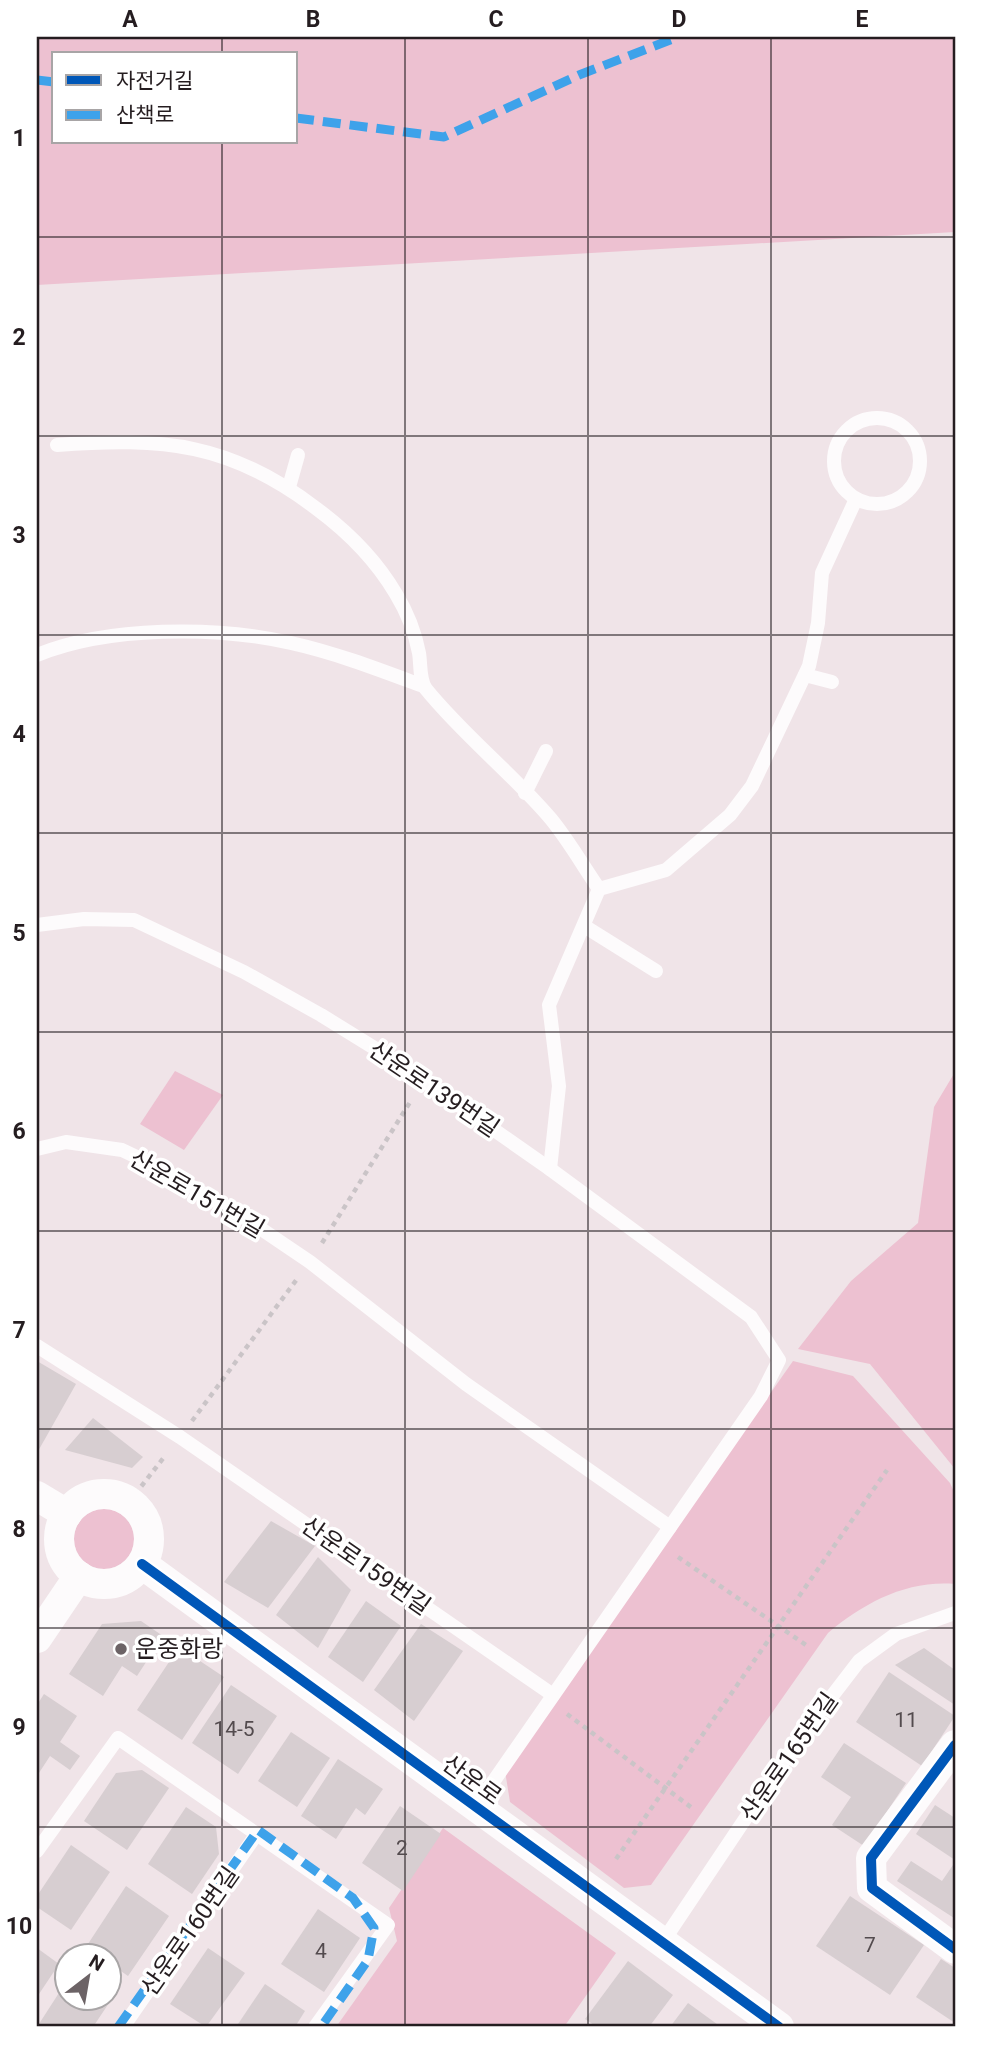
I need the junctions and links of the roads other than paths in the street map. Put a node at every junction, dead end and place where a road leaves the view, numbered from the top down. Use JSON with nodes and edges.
{"nodes":[{"id":1,"x":57,"y":445,"type":"dead end"},
{"id":2,"x":298,"y":455,"type":"dead end"},
{"id":3,"x":289,"y":487,"type":"junction"},
{"id":4,"x":856,"y":499,"type":"junction"},
{"id":5,"x":37,"y":655,"type":"edge"},
{"id":6,"x":805,"y":675,"type":"junction"},
{"id":7,"x":832,"y":682,"type":"dead end"},
{"id":8,"x":423,"y":686,"type":"junction"},
{"id":9,"x":546,"y":751,"type":"dead end"},
{"id":10,"x":525,"y":793,"type":"junction"},
{"id":11,"x":599,"y":889,"type":"junction"},
{"id":12,"x":37,"y":925,"type":"edge"},
{"id":13,"x":584,"y":926,"type":"junction"},
{"id":14,"x":656,"y":971,"type":"dead end"},
{"id":15,"x":37,"y":1149,"type":"edge"},
{"id":16,"x":550,"y":1168,"type":"junction"},
{"id":17,"x":37,"y":1346,"type":"edge"},
{"id":18,"x":37,"y":1496,"type":"edge"},
{"id":19,"x":67,"y":1514,"type":"junction"},
{"id":20,"x":670,"y":1527,"type":"junction"},
{"id":21,"x":142,"y":1564,"type":"junction"},
{"id":22,"x":79,"y":1576,"type":"junction"},
{"id":23,"x":955,"y":1613,"type":"edge"},
{"id":24,"x":37,"y":1638,"type":"edge"},
{"id":25,"x":553,"y":1695,"type":"junction"},
{"id":26,"x":955,"y":1745,"type":"edge"},
{"id":27,"x":475,"y":1808,"type":"junction"},
{"id":28,"x":256,"y":1835,"type":"junction"},
{"id":29,"x":37,"y":1851,"type":"edge"},
{"id":30,"x":661,"y":1945,"type":"junction"},
{"id":31,"x":955,"y":1949,"type":"edge"},
{"id":32,"x":124,"y":2027,"type":"edge"},
{"id":33,"x":315,"y":2027,"type":"edge"},
{"id":34,"x":779,"y":2027,"type":"edge"}],
"edges":[{"from":1,"to":3,"type":"lane"},
{"from":2,"to":3,"type":"lane"},
{"from":3,"to":8,"type":"lane"},
{"from":4,"to":4,"type":"lane"},
{"from":4,"to":6,"type":"lane"},
{"from":5,"to":8,"type":"lane"},
{"from":6,"to":7,"type":"lane"},
{"from":6,"to":11,"type":"lane"},
{"from":8,"to":10,"type":"lane"},
{"from":9,"to":10,"type":"lane"},
{"from":10,"to":11,"type":"lane"},
{"from":11,"to":13,"type":"lane"},
{"from":12,"to":16,"type":"lane","name":"산운로139번길"},
{"from":13,"to":14,"type":"lane"},
{"from":13,"to":16,"type":"lane"},
{"from":15,"to":20,"type":"lane","name":"산운로151번길"},
{"from":16,"to":20,"type":"lane","name":"산운로139번길"},
{"from":17,"to":25,"type":"lane","name":"산운로159번길"},
{"from":18,"to":19,"type":"street"},
{"from":19,"to":21,"type":"street"},
{"from":19,"to":22,"type":"street"},
{"from":20,"to":25,"type":"lane"},
{"from":21,"to":22,"type":"street"},
{"from":21,"to":27,"type":"street","name":"산운로"},
{"from":22,"to":24,"type":"street"},
{"from":23,"to":30,"type":"lane","name":"산운로165번길"},
{"from":25,"to":27,"type":"lane"},
{"from":26,"to":31,"type":"street"},
{"from":27,"to":30,"type":"street","name":"산운로"},
{"from":28,"to":29,"type":"lane"},
{"from":28,"to":32,"type":"lane","name":"산운로160번길"},
{"from":28,"to":33,"type":"lane"},
{"from":30,"to":34,"type":"street","name":"산운로"}]}
